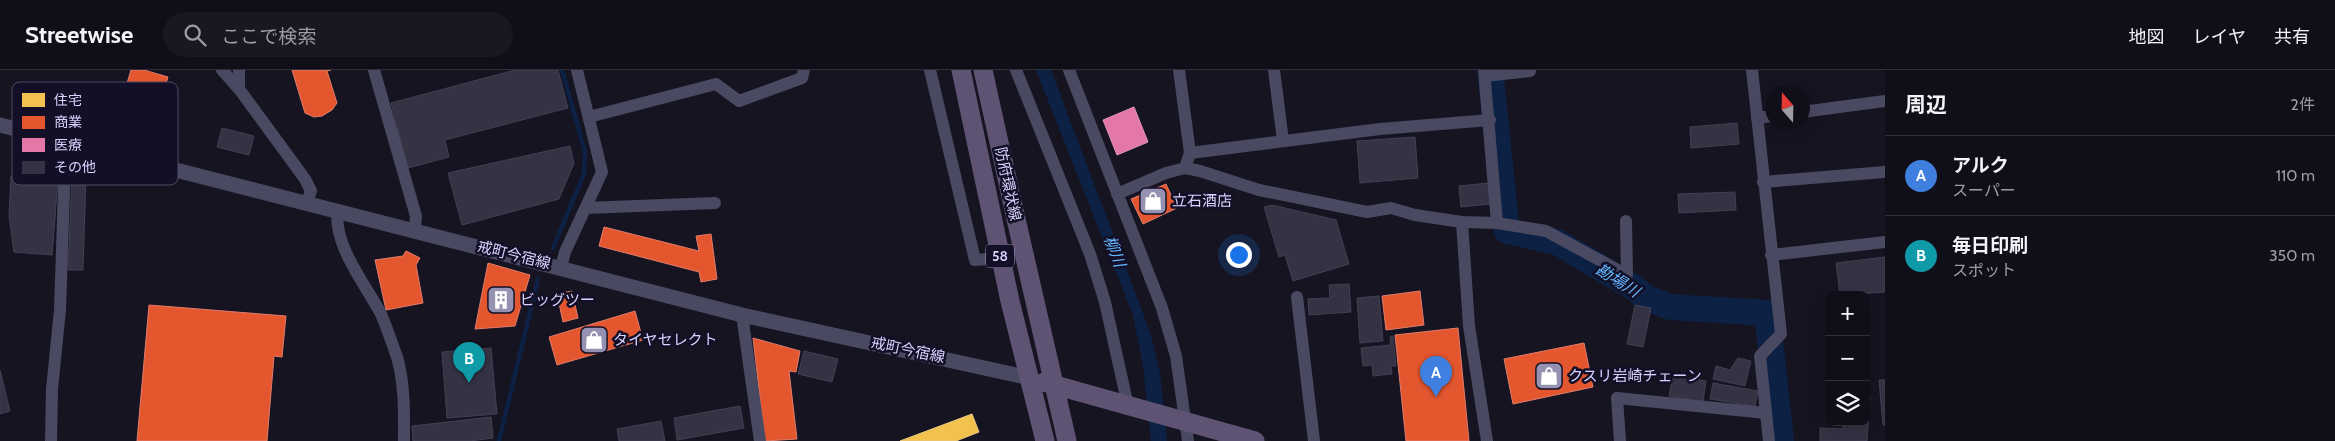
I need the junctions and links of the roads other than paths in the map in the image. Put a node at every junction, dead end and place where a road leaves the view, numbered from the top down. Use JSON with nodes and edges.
{"nodes":[{"id":1,"x":222,"y":70,"type":"edge"},
{"id":2,"x":239,"y":70,"type":"edge"},
{"id":3,"x":374,"y":70,"type":"edge"},
{"id":4,"x":577,"y":70,"type":"edge"},
{"id":5,"x":804,"y":70,"type":"edge"},
{"id":6,"x":930,"y":70,"type":"edge"},
{"id":7,"x":961,"y":70,"type":"edge"},
{"id":8,"x":983,"y":70,"type":"edge"},
{"id":9,"x":1016,"y":70,"type":"edge"},
{"id":10,"x":1069,"y":70,"type":"edge"},
{"id":11,"x":1180,"y":70,"type":"edge"},
{"id":12,"x":1274,"y":70,"type":"edge"},
{"id":13,"x":1752,"y":70,"type":"edge"},
{"id":14,"x":1530,"y":71,"type":"dead end"},
{"id":15,"x":1484,"y":73,"type":"edge"},
{"id":16,"x":239,"y":89,"type":"junction"},
{"id":17,"x":1885,"y":100,"type":"edge"},
{"id":18,"x":1810,"y":111,"type":"edge"},
{"id":19,"x":589,"y":117,"type":"junction"},
{"id":20,"x":1765,"y":117,"type":"edge"},
{"id":21,"x":1757,"y":118,"type":"junction"},
{"id":22,"x":1490,"y":120,"type":"junction"},
{"id":23,"x":1283,"y":141,"type":"junction"},
{"id":24,"x":1190,"y":153,"type":"junction"},
{"id":25,"x":1185,"y":168,"type":"junction"},
{"id":26,"x":178,"y":170,"type":"edge"},
{"id":27,"x":1885,"y":172,"type":"edge"},
{"id":28,"x":1763,"y":182,"type":"junction"},
{"id":29,"x":64,"y":185,"type":"edge"},
{"id":30,"x":1118,"y":194,"type":"junction"},
{"id":31,"x":307,"y":202,"type":"junction"},
{"id":32,"x":715,"y":203,"type":"dead end"},
{"id":33,"x":586,"y":208,"type":"junction"},
{"id":34,"x":338,"y":210,"type":"junction"},
{"id":35,"x":1626,"y":221,"type":"dead end"},
{"id":36,"x":1462,"y":222,"type":"junction"},
{"id":37,"x":1498,"y":223,"type":"junction"},
{"id":38,"x":415,"y":230,"type":"junction"},
{"id":39,"x":1885,"y":242,"type":"edge"},
{"id":40,"x":1771,"y":254,"type":"junction"},
{"id":41,"x":1000,"y":258,"type":"junction"},
{"id":42,"x":561,"y":267,"type":"junction"},
{"id":43,"x":1297,"y":297,"type":"dead end"},
{"id":44,"x":742,"y":315,"type":"junction"},
{"id":45,"x":1030,"y":378,"type":"junction"},
{"id":46,"x":1055,"y":385,"type":"junction"},
{"id":47,"x":1133,"y":408,"type":"junction"},
{"id":48,"x":1766,"y":413,"type":"junction"},
{"id":49,"x":1180,"y":420,"type":"junction"},
{"id":50,"x":51,"y":441,"type":"edge"},
{"id":51,"x":404,"y":441,"type":"edge"},
{"id":52,"x":760,"y":441,"type":"edge"},
{"id":53,"x":1045,"y":441,"type":"edge"},
{"id":54,"x":1067,"y":441,"type":"edge"},
{"id":55,"x":1188,"y":441,"type":"edge"},
{"id":56,"x":1255,"y":441,"type":"edge"},
{"id":57,"x":1314,"y":441,"type":"edge"},
{"id":58,"x":1487,"y":441,"type":"edge"},
{"id":59,"x":1620,"y":441,"type":"edge"},
{"id":60,"x":1769,"y":441,"type":"edge"}],
"edges":[{"from":1,"to":16,"type":"street"},
{"from":2,"to":16,"type":"street"},
{"from":3,"to":38,"type":"street"},
{"from":4,"to":19,"type":"street"},
{"from":5,"to":19,"type":"street"},
{"from":6,"to":41,"type":"street"},
{"from":7,"to":41,"type":"main road","name":"防府環状線","number":"58"},
{"from":8,"to":46,"type":"main road","name":"防府環状線","number":"58"},
{"from":9,"to":47,"type":"street"},
{"from":10,"to":30,"type":"street"},
{"from":11,"to":24,"type":"street"},
{"from":12,"to":23,"type":"street"},
{"from":13,"to":21,"type":"street"},
{"from":14,"to":15,"type":"street"},
{"from":15,"to":22,"type":"street"},
{"from":16,"to":31,"type":"street"},
{"from":17,"to":18,"type":"street"},
{"from":19,"to":33,"type":"street"},
{"from":20,"to":21,"type":"street"},
{"from":21,"to":28,"type":"street"},
{"from":22,"to":23,"type":"street"},
{"from":22,"to":37,"type":"street"},
{"from":23,"to":24,"type":"street"},
{"from":24,"to":25,"type":"street"},
{"from":25,"to":30,"type":"street"},
{"from":25,"to":36,"type":"street"},
{"from":26,"to":31,"type":"street","name":"戒町今宿線"},
{"from":27,"to":28,"type":"street"},
{"from":28,"to":40,"type":"street"},
{"from":29,"to":50,"type":"street"},
{"from":30,"to":49,"type":"street"},
{"from":31,"to":34,"type":"street","name":"戒町今宿線"},
{"from":32,"to":33,"type":"street"},
{"from":33,"to":42,"type":"street"},
{"from":34,"to":38,"type":"street","name":"戒町今宿線"},
{"from":34,"to":51,"type":"street"},
{"from":35,"to":37,"type":"street"},
{"from":36,"to":37,"type":"street"},
{"from":36,"to":58,"type":"street"},
{"from":38,"to":42,"type":"street","name":"戒町今宿線"},
{"from":39,"to":40,"type":"street"},
{"from":40,"to":48,"type":"street"},
{"from":41,"to":45,"type":"main road","name":"防府環状線","number":"58"},
{"from":42,"to":44,"type":"street","name":"戒町今宿線"},
{"from":43,"to":57,"type":"street"},
{"from":44,"to":45,"type":"street","name":"戒町今宿線"},
{"from":44,"to":52,"type":"street"},
{"from":45,"to":46,"type":"main road"},
{"from":45,"to":53,"type":"main road","name":"防府環状線","number":"58"},
{"from":46,"to":47,"type":"main road"},
{"from":46,"to":54,"type":"main road","name":"防府環状線","number":"58"},
{"from":47,"to":49,"type":"main road"},
{"from":48,"to":59,"type":"street"},
{"from":48,"to":60,"type":"street"},
{"from":49,"to":55,"type":"street"},
{"from":49,"to":56,"type":"main road"}]}
